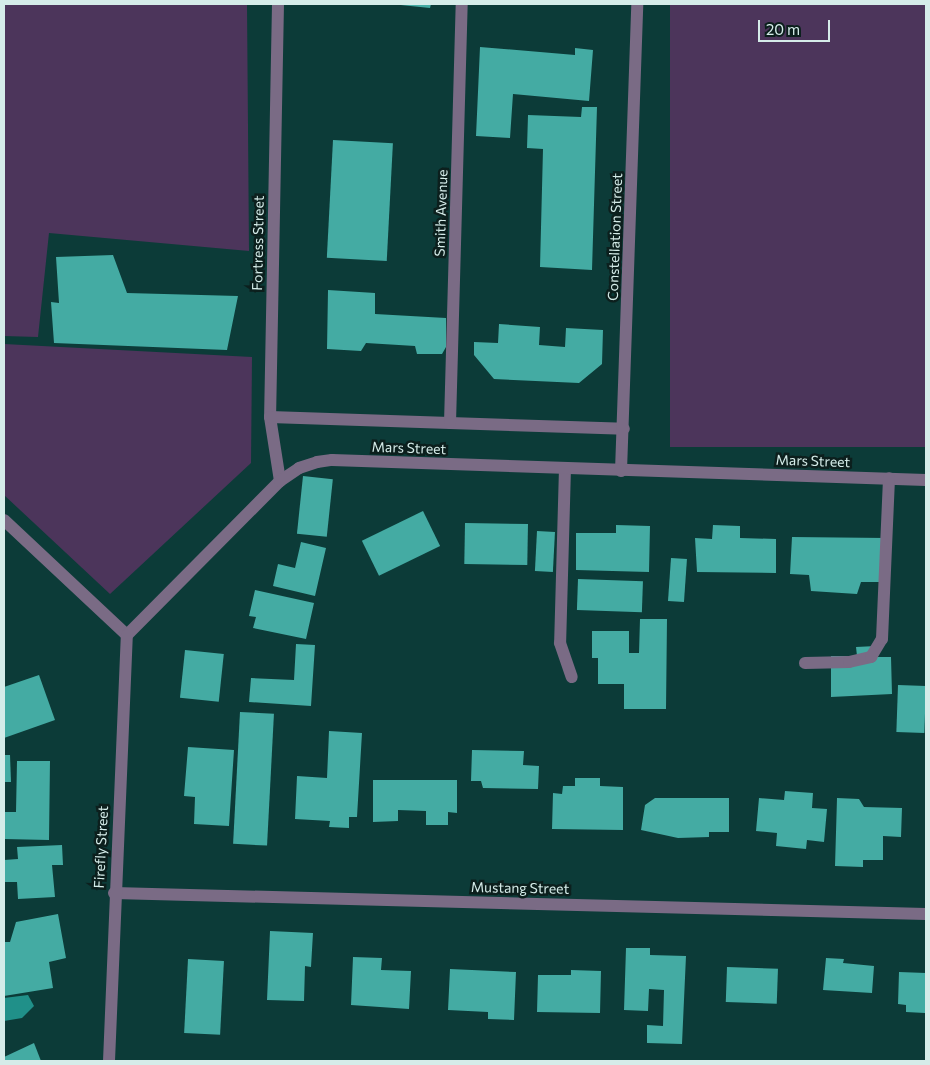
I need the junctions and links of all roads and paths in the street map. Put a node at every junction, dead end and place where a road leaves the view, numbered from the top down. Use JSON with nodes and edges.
{"nodes":[{"id":1,"x":278,"y":4,"type":"edge"},
{"id":2,"x":462,"y":4,"type":"edge"},
{"id":3,"x":637,"y":4,"type":"edge"},
{"id":4,"x":270,"y":417,"type":"junction"},
{"id":5,"x":450,"y":424,"type":"junction"},
{"id":6,"x":624,"y":429,"type":"junction"},
{"id":7,"x":565,"y":468,"type":"junction"},
{"id":8,"x":621,"y":470,"type":"junction"},
{"id":9,"x":889,"y":478,"type":"junction"},
{"id":10,"x":926,"y":480,"type":"edge"},
{"id":11,"x":280,"y":481,"type":"junction"},
{"id":12,"x":4,"y":520,"type":"edge"},
{"id":13,"x":127,"y":635,"type":"junction"},
{"id":14,"x":805,"y":663,"type":"dead end"},
{"id":15,"x":572,"y":678,"type":"dead end"},
{"id":16,"x":114,"y":893,"type":"junction"},
{"id":17,"x":926,"y":914,"type":"edge"},
{"id":18,"x":109,"y":1061,"type":"edge"}],
"edges":[{"from":1,"to":4,"type":"street","name":"Fortress Street"},
{"from":2,"to":5,"type":"street","name":"Smith Avenue"},
{"from":3,"to":6,"type":"street","name":"Constellation Street"},
{"from":4,"to":5,"type":"street"},
{"from":4,"to":11,"type":"street","name":"Fortress Street"},
{"from":5,"to":6,"type":"street"},
{"from":6,"to":8,"type":"street","name":"Constellation Street"},
{"from":7,"to":8,"type":"street","name":"Mars Street"},
{"from":7,"to":11,"type":"street","name":"Mars Street"},
{"from":7,"to":15,"type":"street"},
{"from":8,"to":9,"type":"street","name":"Mars Street"},
{"from":9,"to":10,"type":"street","name":"Mars Street"},
{"from":9,"to":14,"type":"street"},
{"from":11,"to":13,"type":"street","name":"Mars Street"},
{"from":12,"to":13,"type":"street"},
{"from":13,"to":16,"type":"street","name":"Firefly Street"},
{"from":16,"to":17,"type":"street","name":"Mustang Street"},
{"from":16,"to":18,"type":"street","name":"Firefly Street"}]}
